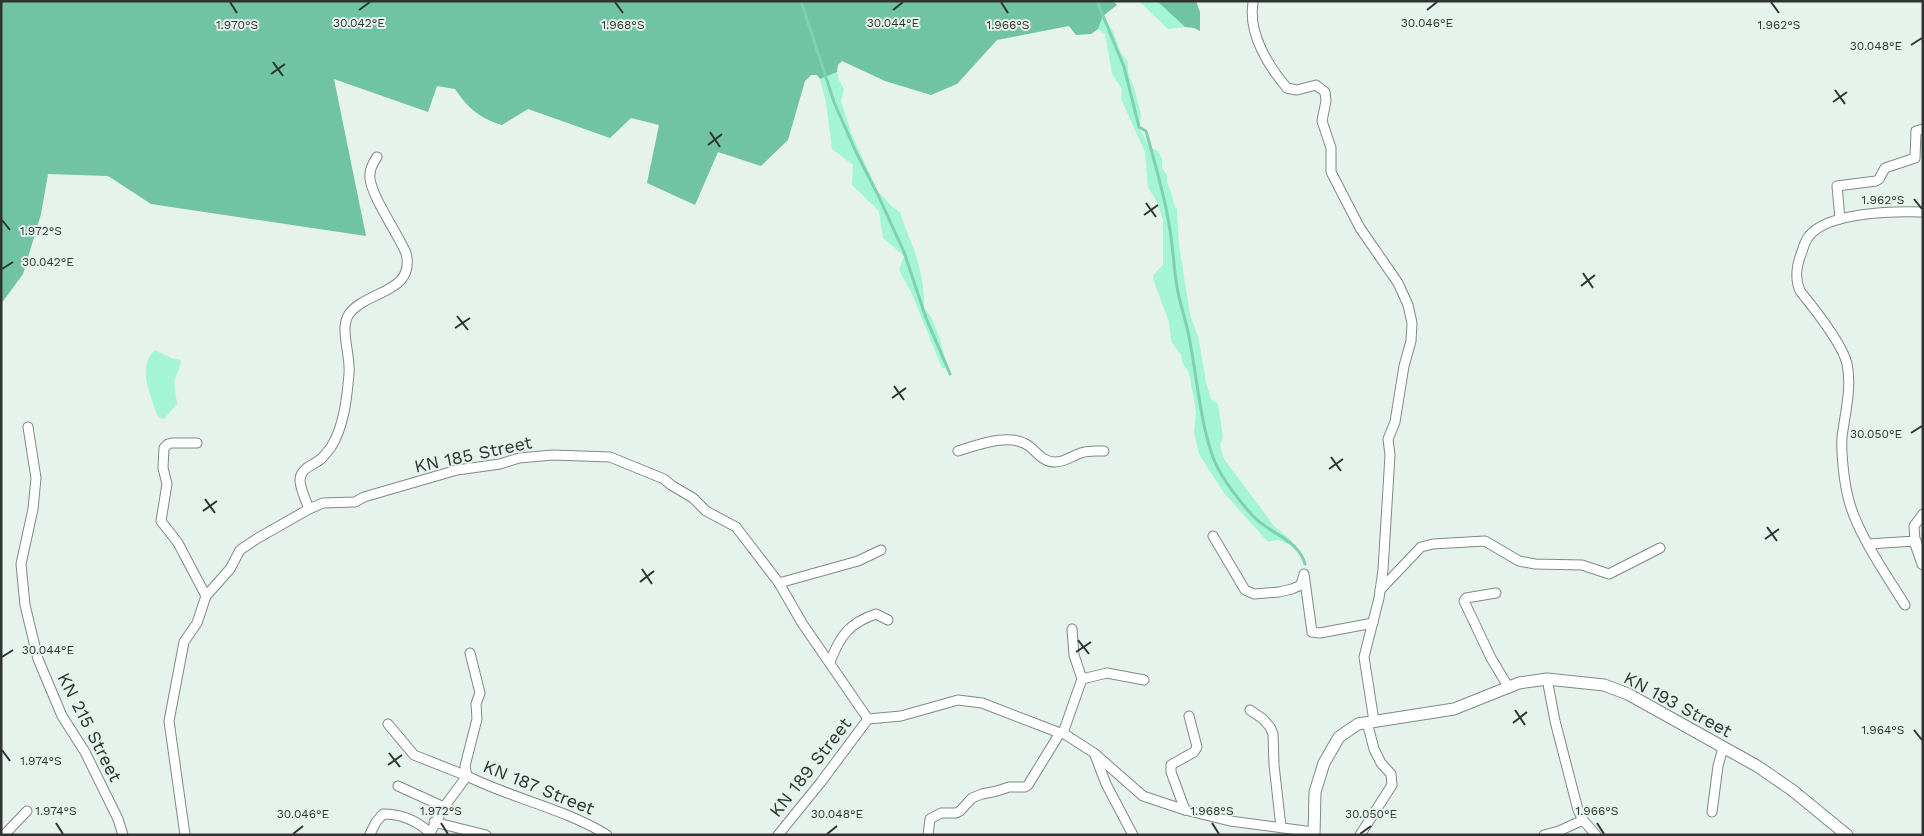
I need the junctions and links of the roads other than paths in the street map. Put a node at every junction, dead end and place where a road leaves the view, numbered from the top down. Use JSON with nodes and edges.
{"nodes":[{"id":1,"x":1253,"y":3,"type":"dead end"},
{"id":2,"x":1923,"y":128,"type":"edge"},
{"id":3,"x":377,"y":157,"type":"dead end"},
{"id":4,"x":1923,"y":212,"type":"edge"},
{"id":5,"x":1840,"y":219,"type":"junction"},
{"id":6,"x":28,"y":427,"type":"dead end"},
{"id":7,"x":197,"y":444,"type":"dead end"},
{"id":8,"x":958,"y":451,"type":"dead end"},
{"id":9,"x":1104,"y":451,"type":"dead end"},
{"id":10,"x":308,"y":509,"type":"junction"},
{"id":11,"x":1923,"y":514,"type":"edge"},
{"id":12,"x":1213,"y":536,"type":"dead end"},
{"id":13,"x":1919,"y":542,"type":"edge"},
{"id":14,"x":1868,"y":544,"type":"junction"},
{"id":15,"x":1660,"y":548,"type":"dead end"},
{"id":16,"x":881,"y":550,"type":"dead end"},
{"id":17,"x":1923,"y":564,"type":"edge"},
{"id":18,"x":779,"y":583,"type":"junction"},
{"id":19,"x":1380,"y":590,"type":"junction"},
{"id":20,"x":1496,"y":593,"type":"dead end"},
{"id":21,"x":206,"y":596,"type":"junction"},
{"id":22,"x":1905,"y":605,"type":"dead end"},
{"id":23,"x":888,"y":620,"type":"dead end"},
{"id":24,"x":1373,"y":623,"type":"junction"},
{"id":25,"x":1072,"y":628,"type":"dead end"},
{"id":26,"x":470,"y":653,"type":"dead end"},
{"id":27,"x":830,"y":662,"type":"junction"},
{"id":28,"x":1082,"y":679,"type":"junction"},
{"id":29,"x":1547,"y":679,"type":"junction"},
{"id":30,"x":1144,"y":680,"type":"dead end"},
{"id":31,"x":1510,"y":688,"type":"junction"},
{"id":32,"x":1250,"y":710,"type":"dead end"},
{"id":33,"x":1189,"y":716,"type":"dead end"},
{"id":34,"x":868,"y":719,"type":"junction"},
{"id":35,"x":1371,"y":722,"type":"junction"},
{"id":36,"x":388,"y":724,"type":"dead end"},
{"id":37,"x":1061,"y":733,"type":"junction"},
{"id":38,"x":1723,"y":748,"type":"junction"},
{"id":39,"x":1094,"y":752,"type":"junction"},
{"id":40,"x":467,"y":776,"type":"junction"},
{"id":41,"x":398,"y":786,"type":"dead end"},
{"id":42,"x":444,"y":806,"type":"junction"},
{"id":43,"x":1185,"y":810,"type":"junction"},
{"id":44,"x":27,"y":811,"type":"dead end"},
{"id":45,"x":1712,"y":812,"type":"dead end"},
{"id":46,"x":1583,"y":820,"type":"junction"},
{"id":47,"x":434,"y":822,"type":"junction"},
{"id":48,"x":1281,"y":828,"type":"junction"},
{"id":49,"x":429,"y":833,"type":"edge"},
{"id":50,"x":1313,"y":833,"type":"edge"},
{"id":51,"x":370,"y":834,"type":"edge"},
{"id":52,"x":4,"y":835,"type":"edge"},
{"id":53,"x":123,"y":835,"type":"edge"},
{"id":54,"x":185,"y":835,"type":"edge"},
{"id":55,"x":486,"y":835,"type":"edge"},
{"id":56,"x":607,"y":835,"type":"edge"},
{"id":57,"x":778,"y":835,"type":"edge"},
{"id":58,"x":928,"y":835,"type":"edge"},
{"id":59,"x":1133,"y":835,"type":"edge"},
{"id":60,"x":1360,"y":835,"type":"edge"},
{"id":61,"x":1544,"y":835,"type":"edge"},
{"id":62,"x":1596,"y":835,"type":"edge"},
{"id":63,"x":1847,"y":835,"type":"edge"}],
"edges":[{"from":1,"to":19,"type":"street"},
{"from":2,"to":5,"type":"street"},
{"from":3,"to":10,"type":"street"},
{"from":4,"to":5,"type":"street"},
{"from":5,"to":14,"type":"street"},
{"from":6,"to":53,"type":"street","name":"KN 215 Street"},
{"from":7,"to":21,"type":"street"},
{"from":8,"to":9,"type":"street"},
{"from":10,"to":18,"type":"street","name":"KN 185 Street"},
{"from":10,"to":21,"type":"street","name":"KN 185 Street"},
{"from":11,"to":13,"type":"street"},
{"from":12,"to":24,"type":"street"},
{"from":13,"to":14,"type":"street"},
{"from":13,"to":17,"type":"street"},
{"from":14,"to":22,"type":"street"},
{"from":15,"to":19,"type":"street"},
{"from":16,"to":18,"type":"street"},
{"from":18,"to":27,"type":"street","name":"KN 185 Street"},
{"from":19,"to":24,"type":"street"},
{"from":20,"to":31,"type":"street"},
{"from":21,"to":54,"type":"street"},
{"from":23,"to":27,"type":"street"},
{"from":24,"to":35,"type":"street"},
{"from":25,"to":28,"type":"street"},
{"from":26,"to":40,"type":"street"},
{"from":27,"to":34,"type":"street","name":"KN 185 Street"},
{"from":28,"to":30,"type":"street"},
{"from":28,"to":37,"type":"street"},
{"from":29,"to":31,"type":"street","name":"KN 193 Street"},
{"from":29,"to":38,"type":"street","name":"KN 193 Street"},
{"from":29,"to":46,"type":"street"},
{"from":31,"to":35,"type":"street","name":"KN 193 Street"},
{"from":32,"to":48,"type":"street"},
{"from":33,"to":43,"type":"street"},
{"from":34,"to":37,"type":"street","name":"KN 189 Street"},
{"from":34,"to":57,"type":"street","name":"KN 189 Street"},
{"from":35,"to":50,"type":"street","name":"KN 193 Street"},
{"from":35,"to":60,"type":"street"},
{"from":36,"to":40,"type":"street"},
{"from":37,"to":39,"type":"street","name":"KN 189 Street"},
{"from":37,"to":58,"type":"street"},
{"from":38,"to":45,"type":"street"},
{"from":38,"to":63,"type":"street","name":"KN 193 Street"},
{"from":39,"to":43,"type":"street","name":"KN 189 Street"},
{"from":39,"to":59,"type":"street"},
{"from":40,"to":42,"type":"street","name":"KN 187 Street"},
{"from":40,"to":56,"type":"street","name":"KN 187 Street"},
{"from":41,"to":42,"type":"street"},
{"from":42,"to":47,"type":"street","name":"KN 187 Street"},
{"from":43,"to":48,"type":"street","name":"KN 189 Street"},
{"from":44,"to":52,"type":"street"},
{"from":46,"to":61,"type":"street"},
{"from":46,"to":62,"type":"street"},
{"from":47,"to":49,"type":"street","name":"KN 187 Street"},
{"from":47,"to":55,"type":"street"},
{"from":48,"to":50,"type":"street","name":"KN 189 Street"},
{"from":49,"to":51,"type":"street"}]}
